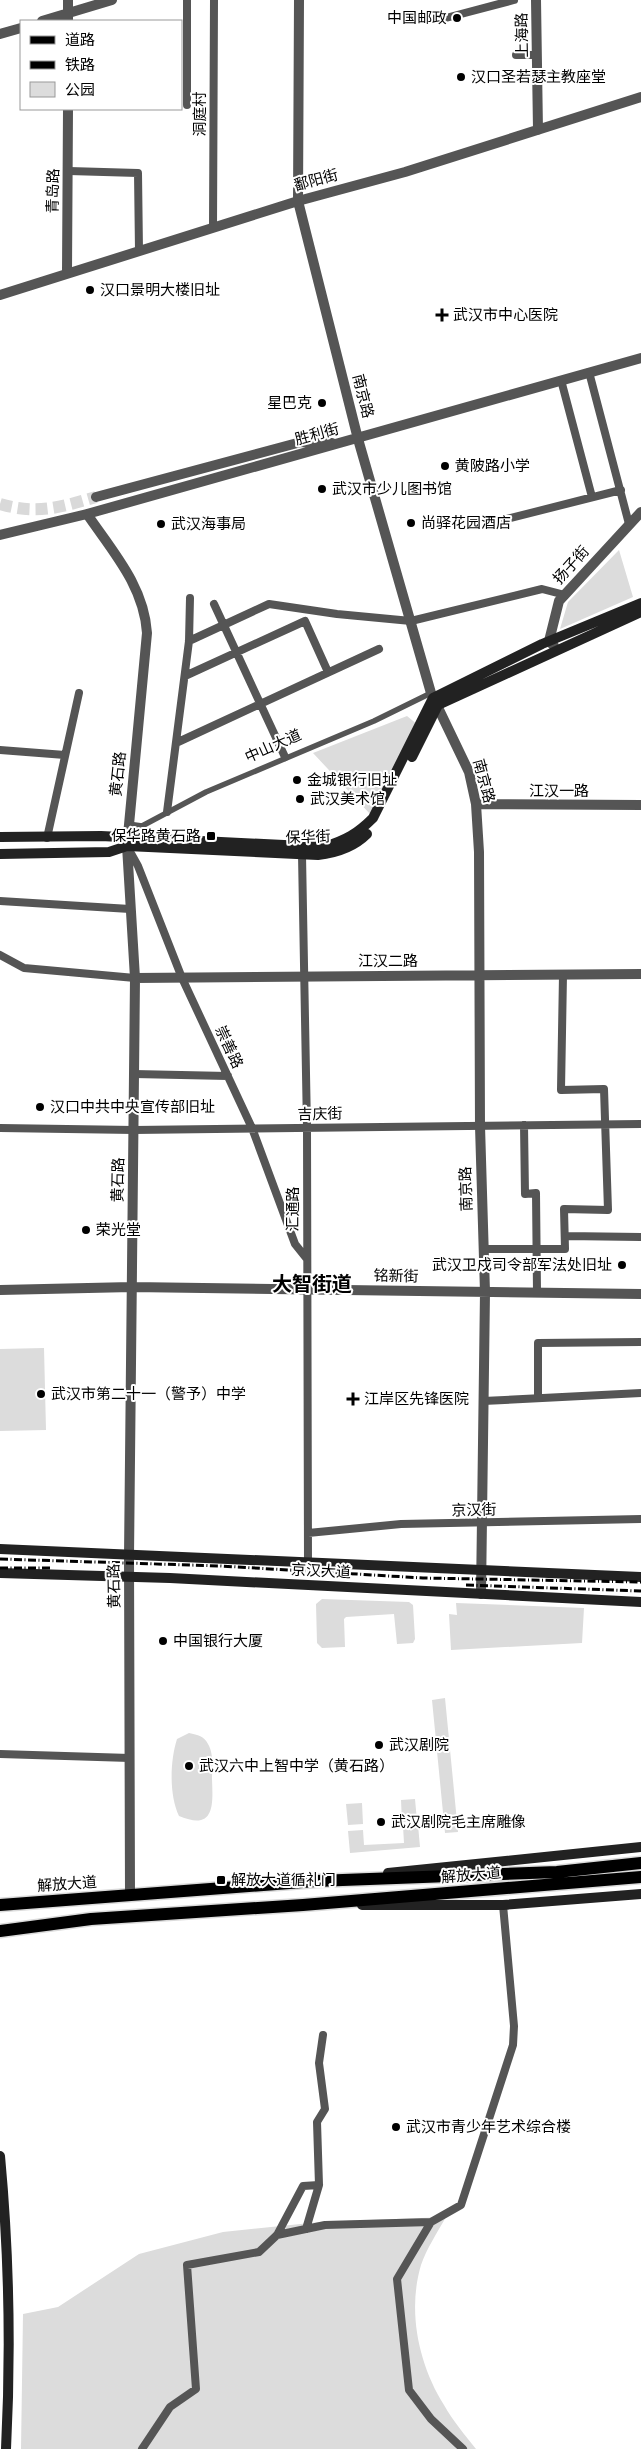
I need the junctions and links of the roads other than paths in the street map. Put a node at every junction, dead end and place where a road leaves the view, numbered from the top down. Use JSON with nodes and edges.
{"nodes":[{"id":1,"x":68,"y":0,"type":"edge"},
{"id":2,"x":112,"y":0,"type":"edge"},
{"id":3,"x":187,"y":0,"type":"edge"},
{"id":4,"x":214,"y":0,"type":"edge"},
{"id":5,"x":299,"y":0,"type":"edge"},
{"id":6,"x":514,"y":0,"type":"edge"},
{"id":7,"x":536,"y":0,"type":"edge"},
{"id":8,"x":68,"y":17,"type":"edge"},
{"id":9,"x":442,"y":19,"type":"dead end"},
{"id":10,"x":48,"y":20,"type":"edge"},
{"id":11,"x":20,"y":28,"type":"edge"},
{"id":12,"x":0,"y":34,"type":"edge"},
{"id":13,"x":516,"y":55,"type":"dead end"},
{"id":14,"x":537,"y":55,"type":"junction"},
{"id":15,"x":641,"y":98,"type":"edge"},
{"id":16,"x":187,"y":104,"type":"dead end"},
{"id":17,"x":68,"y":110,"type":"edge"},
{"id":18,"x":538,"y":130,"type":"junction"},
{"id":19,"x":69,"y":171,"type":"junction"},
{"id":20,"x":298,"y":201,"type":"junction"},
{"id":21,"x":212,"y":228,"type":"junction"},
{"id":22,"x":139,"y":251,"type":"junction"},
{"id":23,"x":67,"y":273,"type":"junction"},
{"id":24,"x":0,"y":295,"type":"edge"},
{"id":25,"x":641,"y":358,"type":"edge"},
{"id":26,"x":589,"y":372,"type":"junction"},
{"id":27,"x":561,"y":380,"type":"junction"},
{"id":28,"x":358,"y":439,"type":"junction"},
{"id":29,"x":338,"y":443,"type":"junction"},
{"id":30,"x":620,"y":490,"type":"junction"},
{"id":31,"x":96,"y":497,"type":"tunnel mouth"},
{"id":32,"x":592,"y":497,"type":"junction"},
{"id":33,"x":641,"y":512,"type":"edge"},
{"id":34,"x":86,"y":514,"type":"junction"},
{"id":35,"x":495,"y":522,"type":"dead end"},
{"id":36,"x":629,"y":524,"type":"junction"},
{"id":37,"x":0,"y":535,"type":"edge"},
{"id":38,"x":565,"y":595,"type":"junction"},
{"id":39,"x":190,"y":598,"type":"dead end"},
{"id":40,"x":641,"y":603,"type":"edge"},
{"id":41,"x":214,"y":604,"type":"dead end"},
{"id":42,"x":641,"y":612,"type":"edge"},
{"id":43,"x":411,"y":621,"type":"junction"},
{"id":44,"x":224,"y":625,"type":"junction"},
{"id":45,"x":189,"y":641,"type":"junction"},
{"id":46,"x":553,"y":645,"type":"junction"},
{"id":47,"x":379,"y":649,"type":"dead end"},
{"id":48,"x":236,"y":653,"type":"junction"},
{"id":49,"x":328,"y":672,"type":"junction"},
{"id":50,"x":184,"y":676,"type":"junction"},
{"id":51,"x":79,"y":693,"type":"dead end"},
{"id":52,"x":434,"y":698,"type":"junction"},
{"id":53,"x":259,"y":704,"type":"junction"},
{"id":54,"x":176,"y":743,"type":"junction"},
{"id":55,"x":0,"y":750,"type":"edge"},
{"id":56,"x":65,"y":755,"type":"junction"},
{"id":57,"x":285,"y":757,"type":"dead end"},
{"id":58,"x":476,"y":804,"type":"junction"},
{"id":59,"x":641,"y":805,"type":"edge"},
{"id":60,"x":168,"y":812,"type":"junction"},
{"id":61,"x":128,"y":824,"type":"junction"},
{"id":62,"x":0,"y":837,"type":"edge"},
{"id":63,"x":47,"y":838,"type":"junction"},
{"id":64,"x":127,"y":842,"type":"junction"},
{"id":65,"x":0,"y":854,"type":"edge"},
{"id":66,"x":302,"y":855,"type":"junction"},
{"id":67,"x":0,"y":901,"type":"edge"},
{"id":68,"x":130,"y":909,"type":"junction"},
{"id":69,"x":0,"y":954,"type":"edge"},
{"id":70,"x":641,"y":974,"type":"edge"},
{"id":71,"x":480,"y":975,"type":"junction"},
{"id":72,"x":563,"y":975,"type":"junction"},
{"id":73,"x":303,"y":976,"type":"junction"},
{"id":74,"x":135,"y":978,"type":"junction"},
{"id":75,"x":182,"y":978,"type":"junction"},
{"id":76,"x":134,"y":1074,"type":"junction"},
{"id":77,"x":228,"y":1076,"type":"junction"},
{"id":78,"x":606,"y":1124,"type":"junction"},
{"id":79,"x":641,"y":1124,"type":"edge"},
{"id":80,"x":524,"y":1125,"type":"junction"},
{"id":81,"x":480,"y":1126,"type":"junction"},
{"id":82,"x":0,"y":1128,"type":"edge"},
{"id":83,"x":252,"y":1128,"type":"junction"},
{"id":84,"x":307,"y":1128,"type":"junction"},
{"id":85,"x":134,"y":1130,"type":"junction"},
{"id":86,"x":565,"y":1236,"type":"junction"},
{"id":87,"x":641,"y":1237,"type":"edge"},
{"id":88,"x":483,"y":1249,"type":"junction"},
{"id":89,"x":538,"y":1249,"type":"junction"},
{"id":90,"x":307,"y":1259,"type":"junction"},
{"id":91,"x":132,"y":1287,"type":"junction"},
{"id":92,"x":0,"y":1290,"type":"edge"},
{"id":93,"x":307,"y":1290,"type":"junction"},
{"id":94,"x":485,"y":1292,"type":"junction"},
{"id":95,"x":538,"y":1292,"type":"junction"},
{"id":96,"x":641,"y":1294,"type":"edge"},
{"id":97,"x":641,"y":1342,"type":"edge"},
{"id":98,"x":641,"y":1393,"type":"edge"},
{"id":99,"x":538,"y":1398,"type":"junction"},
{"id":100,"x":483,"y":1400,"type":"junction"},
{"id":101,"x":641,"y":1519,"type":"edge"},
{"id":102,"x":480,"y":1524,"type":"junction"},
{"id":103,"x":308,"y":1533,"type":"junction"},
{"id":104,"x":0,"y":1549,"type":"edge"},
{"id":105,"x":129,"y":1556,"type":"junction"},
{"id":106,"x":308,"y":1563,"type":"junction"},
{"id":107,"x":480,"y":1571,"type":"junction"},
{"id":108,"x":0,"y":1573,"type":"edge"},
{"id":109,"x":641,"y":1577,"type":"edge"},
{"id":110,"x":130,"y":1578,"type":"junction"},
{"id":111,"x":481,"y":1594,"type":"junction"},
{"id":112,"x":641,"y":1602,"type":"edge"},
{"id":113,"x":0,"y":1754,"type":"edge"},
{"id":114,"x":130,"y":1758,"type":"junction"},
{"id":115,"x":641,"y":1847,"type":"edge"},
{"id":116,"x":641,"y":1863,"type":"edge"},
{"id":117,"x":641,"y":1877,"type":"edge"},
{"id":118,"x":316,"y":1881,"type":"junction"},
{"id":119,"x":641,"y":1894,"type":"edge"},
{"id":120,"x":130,"y":1895,"type":"junction"},
{"id":121,"x":0,"y":1905,"type":"edge"},
{"id":122,"x":303,"y":1905,"type":"junction"},
{"id":123,"x":503,"y":1906,"type":"junction"},
{"id":124,"x":0,"y":1931,"type":"edge"},
{"id":125,"x":322,"y":2035,"type":"dead end"},
{"id":126,"x":0,"y":2156,"type":"edge"},
{"id":127,"x":319,"y":2185,"type":"junction"},
{"id":128,"x":431,"y":2222,"type":"junction"},
{"id":129,"x":306,"y":2229,"type":"junction"},
{"id":130,"x":277,"y":2235,"type":"junction"},
{"id":131,"x":6,"y":2449,"type":"edge"},
{"id":132,"x":142,"y":2449,"type":"edge"},
{"id":133,"x":463,"y":2449,"type":"edge"}],
"edges":[{"from":1,"to":8,"type":"street"},
{"from":2,"to":8,"type":"street"},
{"from":3,"to":16,"type":"street"},
{"from":4,"to":21,"type":"street","name":"洞庭村"},
{"from":5,"to":20,"type":"street","name":"南京路"},
{"from":6,"to":9,"type":"street"},
{"from":7,"to":14,"type":"street","name":"上海路"},
{"from":8,"to":10,"type":"street"},
{"from":11,"to":12,"type":"street"},
{"from":13,"to":14,"type":"street"},
{"from":14,"to":18,"type":"street","name":"上海路"},
{"from":15,"to":18,"type":"street","name":"鄱阳街"},
{"from":17,"to":19,"type":"street","name":"青岛路"},
{"from":18,"to":20,"type":"street","name":"鄱阳街"},
{"from":19,"to":22,"type":"street"},
{"from":19,"to":23,"type":"street","name":"青岛路"},
{"from":20,"to":21,"type":"street","name":"鄱阳街"},
{"from":20,"to":28,"type":"street","name":"南京路"},
{"from":21,"to":22,"type":"street","name":"鄱阳街"},
{"from":22,"to":23,"type":"street","name":"鄱阳街"},
{"from":23,"to":24,"type":"street","name":"鄱阳街"},
{"from":25,"to":26,"type":"street","name":"胜利街"},
{"from":26,"to":27,"type":"street","name":"胜利街"},
{"from":26,"to":30,"type":"street"},
{"from":27,"to":28,"type":"street","name":"胜利街"},
{"from":27,"to":32,"type":"street"},
{"from":28,"to":29,"type":"street","name":"胜利街"},
{"from":28,"to":43,"type":"street","name":"南京路"},
{"from":29,"to":31,"type":"street"},
{"from":29,"to":34,"type":"street","name":"胜利街"},
{"from":30,"to":32,"type":"street"},
{"from":30,"to":36,"type":"street"},
{"from":32,"to":35,"type":"street"},
{"from":33,"to":36,"type":"street","name":"扬子街"},
{"from":34,"to":37,"type":"street","name":"胜利街"},
{"from":34,"to":61,"type":"street","name":"黄石路"},
{"from":36,"to":38,"type":"street","name":"扬子街"},
{"from":38,"to":43,"type":"street"},
{"from":38,"to":46,"type":"street","name":"扬子街"},
{"from":39,"to":45,"type":"street"},
{"from":40,"to":46,"type":"main road","name":"中山大道"},
{"from":41,"to":44,"type":"street"},
{"from":42,"to":46,"type":"main road","name":"中山大道"},
{"from":43,"to":44,"type":"street"},
{"from":43,"to":52,"type":"street","name":"南京路"},
{"from":44,"to":45,"type":"street"},
{"from":44,"to":48,"type":"street"},
{"from":45,"to":50,"type":"street"},
{"from":46,"to":52,"type":"main road","name":"中山大道"},
{"from":47,"to":49,"type":"street"},
{"from":48,"to":49,"type":"street"},
{"from":48,"to":50,"type":"street"},
{"from":48,"to":53,"type":"street"},
{"from":49,"to":53,"type":"street"},
{"from":50,"to":54,"type":"street"},
{"from":51,"to":56,"type":"street"},
{"from":52,"to":58,"type":"street","name":"南京路"},
{"from":52,"to":60,"type":"street","name":"中山大道"},
{"from":52,"to":64,"type":"main road","name":"保华街"},
{"from":52,"to":66,"type":"main road","name":"保华街"},
{"from":53,"to":54,"type":"street"},
{"from":53,"to":57,"type":"street"},
{"from":54,"to":60,"type":"street"},
{"from":55,"to":56,"type":"street"},
{"from":56,"to":63,"type":"street"},
{"from":58,"to":59,"type":"street","name":"江汉一路"},
{"from":58,"to":71,"type":"street","name":"南京路"},
{"from":60,"to":61,"type":"street","name":"中山大道"},
{"from":61,"to":64,"type":"street","name":"黄石路"},
{"from":62,"to":63,"type":"main road"},
{"from":63,"to":64,"type":"main road"},
{"from":64,"to":65,"type":"main road"},
{"from":64,"to":66,"type":"main road","name":"保华街"},
{"from":64,"to":68,"type":"street","name":"黄石路"},
{"from":64,"to":75,"type":"street","name":"崇善路"},
{"from":66,"to":73,"type":"street","name":"汇通路"},
{"from":67,"to":68,"type":"street"},
{"from":68,"to":74,"type":"street","name":"黄石路"},
{"from":69,"to":74,"type":"street"},
{"from":70,"to":72,"type":"street","name":"江汉二路"},
{"from":71,"to":72,"type":"street","name":"江汉二路"},
{"from":71,"to":73,"type":"street","name":"江汉二路"},
{"from":71,"to":81,"type":"street","name":"南京路"},
{"from":72,"to":78,"type":"street"},
{"from":73,"to":75,"type":"street","name":"江汉二路"},
{"from":73,"to":84,"type":"street","name":"汇通路"},
{"from":74,"to":75,"type":"street","name":"江汉二路"},
{"from":74,"to":76,"type":"street","name":"黄石路"},
{"from":75,"to":77,"type":"street","name":"崇善路"},
{"from":76,"to":77,"type":"street"},
{"from":76,"to":85,"type":"street","name":"黄石路"},
{"from":77,"to":83,"type":"street","name":"崇善路"},
{"from":78,"to":79,"type":"street","name":"吉庆街"},
{"from":78,"to":80,"type":"street","name":"吉庆街"},
{"from":78,"to":86,"type":"street"},
{"from":80,"to":81,"type":"street","name":"吉庆街"},
{"from":80,"to":89,"type":"street"},
{"from":81,"to":84,"type":"street","name":"吉庆街"},
{"from":81,"to":88,"type":"street","name":"南京路"},
{"from":82,"to":85,"type":"street","name":"吉庆街"},
{"from":83,"to":84,"type":"street","name":"吉庆街"},
{"from":83,"to":85,"type":"street","name":"吉庆街"},
{"from":83,"to":90,"type":"street","name":"崇善路"},
{"from":84,"to":90,"type":"street","name":"汇通路"},
{"from":85,"to":91,"type":"street","name":"黄石路"},
{"from":86,"to":87,"type":"street"},
{"from":86,"to":89,"type":"street"},
{"from":88,"to":89,"type":"street"},
{"from":88,"to":94,"type":"street","name":"南京路"},
{"from":89,"to":95,"type":"street"},
{"from":90,"to":93,"type":"street","name":"汇通路"},
{"from":91,"to":92,"type":"street","name":"铭新街"},
{"from":91,"to":93,"type":"street","name":"铭新街"},
{"from":91,"to":105,"type":"street","name":"黄石路"},
{"from":93,"to":94,"type":"street","name":"铭新街"},
{"from":93,"to":103,"type":"street","name":"汇通路"},
{"from":94,"to":95,"type":"street","name":"铭新街"},
{"from":94,"to":100,"type":"street","name":"南京路"},
{"from":95,"to":96,"type":"street","name":"铭新街"},
{"from":97,"to":99,"type":"street"},
{"from":98,"to":99,"type":"street"},
{"from":99,"to":100,"type":"street"},
{"from":100,"to":102,"type":"street","name":"南京路"},
{"from":101,"to":102,"type":"street","name":"京汉街"},
{"from":102,"to":103,"type":"street","name":"京汉街"},
{"from":102,"to":107,"type":"street","name":"南京路"},
{"from":103,"to":106,"type":"street","name":"汇通路"},
{"from":104,"to":105,"type":"main road","name":"京汉大道"},
{"from":105,"to":106,"type":"main road","name":"京汉大道"},
{"from":105,"to":110,"type":"street","name":"黄石路"},
{"from":106,"to":107,"type":"main road","name":"京汉大道"},
{"from":107,"to":109,"type":"main road","name":"京汉大道"},
{"from":107,"to":111,"type":"street","name":"南京路"},
{"from":108,"to":110,"type":"main road","name":"京汉大道"},
{"from":110,"to":111,"type":"main road","name":"京汉大道"},
{"from":110,"to":114,"type":"street","name":"黄石路"},
{"from":111,"to":112,"type":"main road","name":"京汉大道"},
{"from":113,"to":114,"type":"street"},
{"from":114,"to":120,"type":"street","name":"黄石路"},
{"from":115,"to":118,"type":"main road","name":"解放大道"},
{"from":116,"to":118,"type":"main road","name":"解放大道"},
{"from":117,"to":122,"type":"main road","name":"解放大道"},
{"from":118,"to":120,"type":"main road","name":"解放大道"},
{"from":119,"to":123,"type":"main road","name":"解放大道"},
{"from":120,"to":121,"type":"main road","name":"解放大道"},
{"from":122,"to":123,"type":"main road","name":"解放大道"},
{"from":122,"to":124,"type":"main road","name":"解放大道"},
{"from":123,"to":128,"type":"street"},
{"from":125,"to":127,"type":"street"},
{"from":126,"to":131,"type":"main road"},
{"from":127,"to":129,"type":"street"},
{"from":127,"to":130,"type":"street"},
{"from":128,"to":129,"type":"street"},
{"from":128,"to":133,"type":"street"},
{"from":129,"to":130,"type":"street"},
{"from":130,"to":132,"type":"street"}]}
